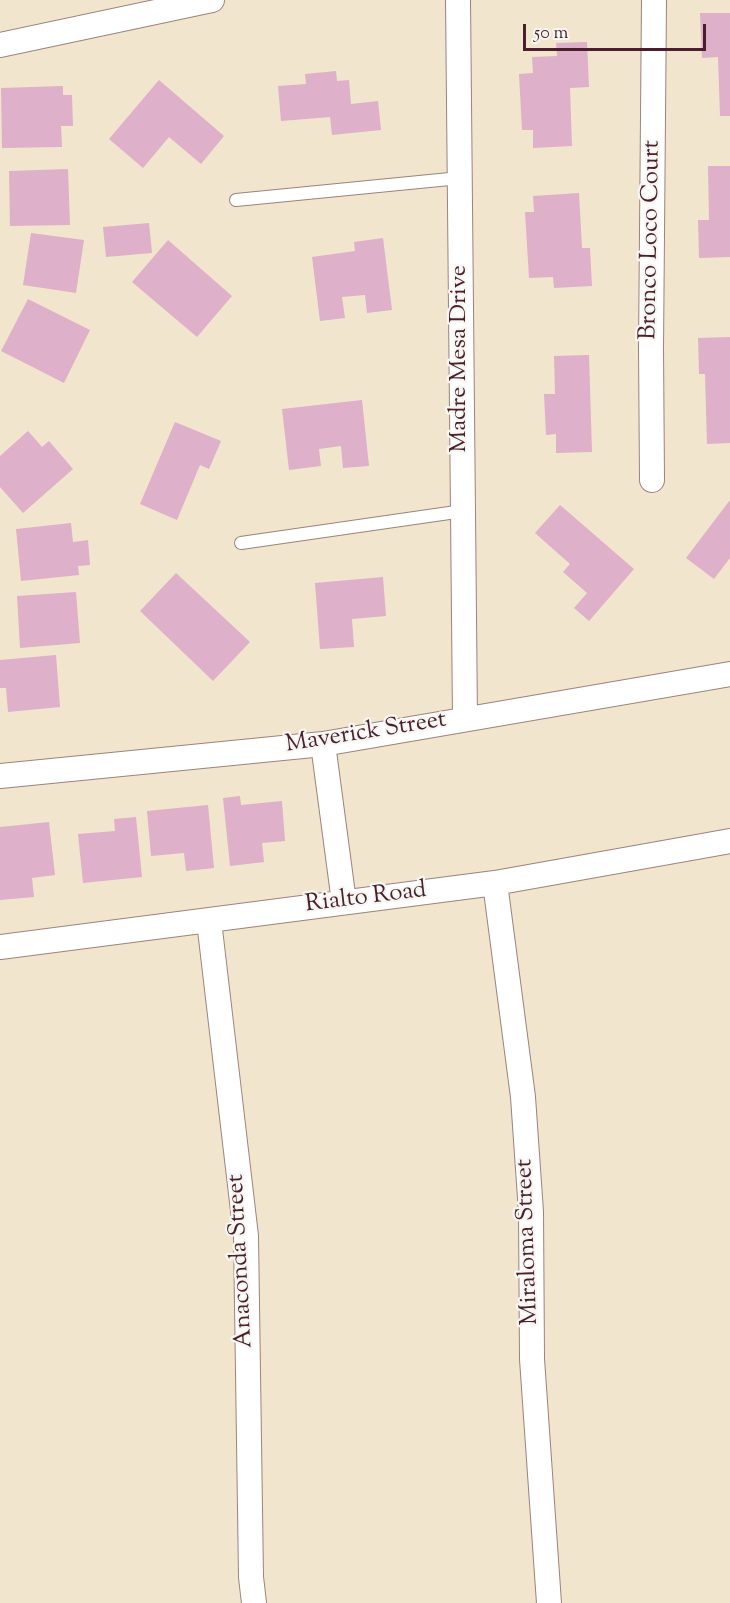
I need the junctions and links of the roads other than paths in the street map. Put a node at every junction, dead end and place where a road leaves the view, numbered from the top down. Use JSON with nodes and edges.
{"nodes":[{"id":1,"x":212,"y":0,"type":"edge"},
{"id":2,"x":458,"y":0,"type":"edge"},
{"id":3,"x":654,"y":0,"type":"edge"},
{"id":4,"x":0,"y":45,"type":"edge"},
{"id":5,"x":460,"y":178,"type":"junction"},
{"id":6,"x":236,"y":200,"type":"dead end"},
{"id":7,"x":652,"y":480,"type":"dead end"},
{"id":8,"x":463,"y":511,"type":"junction"},
{"id":9,"x":241,"y":543,"type":"dead end"},
{"id":10,"x":730,"y":674,"type":"edge"},
{"id":11,"x":465,"y":718,"type":"junction"},
{"id":12,"x":323,"y":744,"type":"junction"},
{"id":13,"x":0,"y":776,"type":"edge"},
{"id":14,"x":730,"y":841,"type":"edge"},
{"id":15,"x":495,"y":883,"type":"junction"},
{"id":16,"x":344,"y":902,"type":"junction"},
{"id":17,"x":208,"y":921,"type":"junction"},
{"id":18,"x":0,"y":947,"type":"edge"},
{"id":19,"x":254,"y":1603,"type":"edge"},
{"id":20,"x":549,"y":1603,"type":"edge"}],
"edges":[{"from":1,"to":4,"type":"street"},
{"from":2,"to":5,"type":"street","name":"Madre Mesa Drive"},
{"from":3,"to":7,"type":"street","name":"Bronco Loco Court"},
{"from":5,"to":6,"type":"lane"},
{"from":5,"to":8,"type":"street","name":"Madre Mesa Drive"},
{"from":8,"to":9,"type":"lane"},
{"from":8,"to":11,"type":"street","name":"Madre Mesa Drive"},
{"from":10,"to":11,"type":"street","name":"Maverick Street"},
{"from":11,"to":12,"type":"street","name":"Maverick Street"},
{"from":12,"to":13,"type":"street","name":"Maverick Street"},
{"from":12,"to":16,"type":"street"},
{"from":14,"to":15,"type":"street","name":"Rialto Road"},
{"from":15,"to":16,"type":"street","name":"Rialto Road"},
{"from":15,"to":20,"type":"street","name":"Miraloma Street"},
{"from":16,"to":17,"type":"street","name":"Rialto Road"},
{"from":17,"to":18,"type":"street","name":"Rialto Road"},
{"from":17,"to":19,"type":"street","name":"Anaconda Street"}]}
